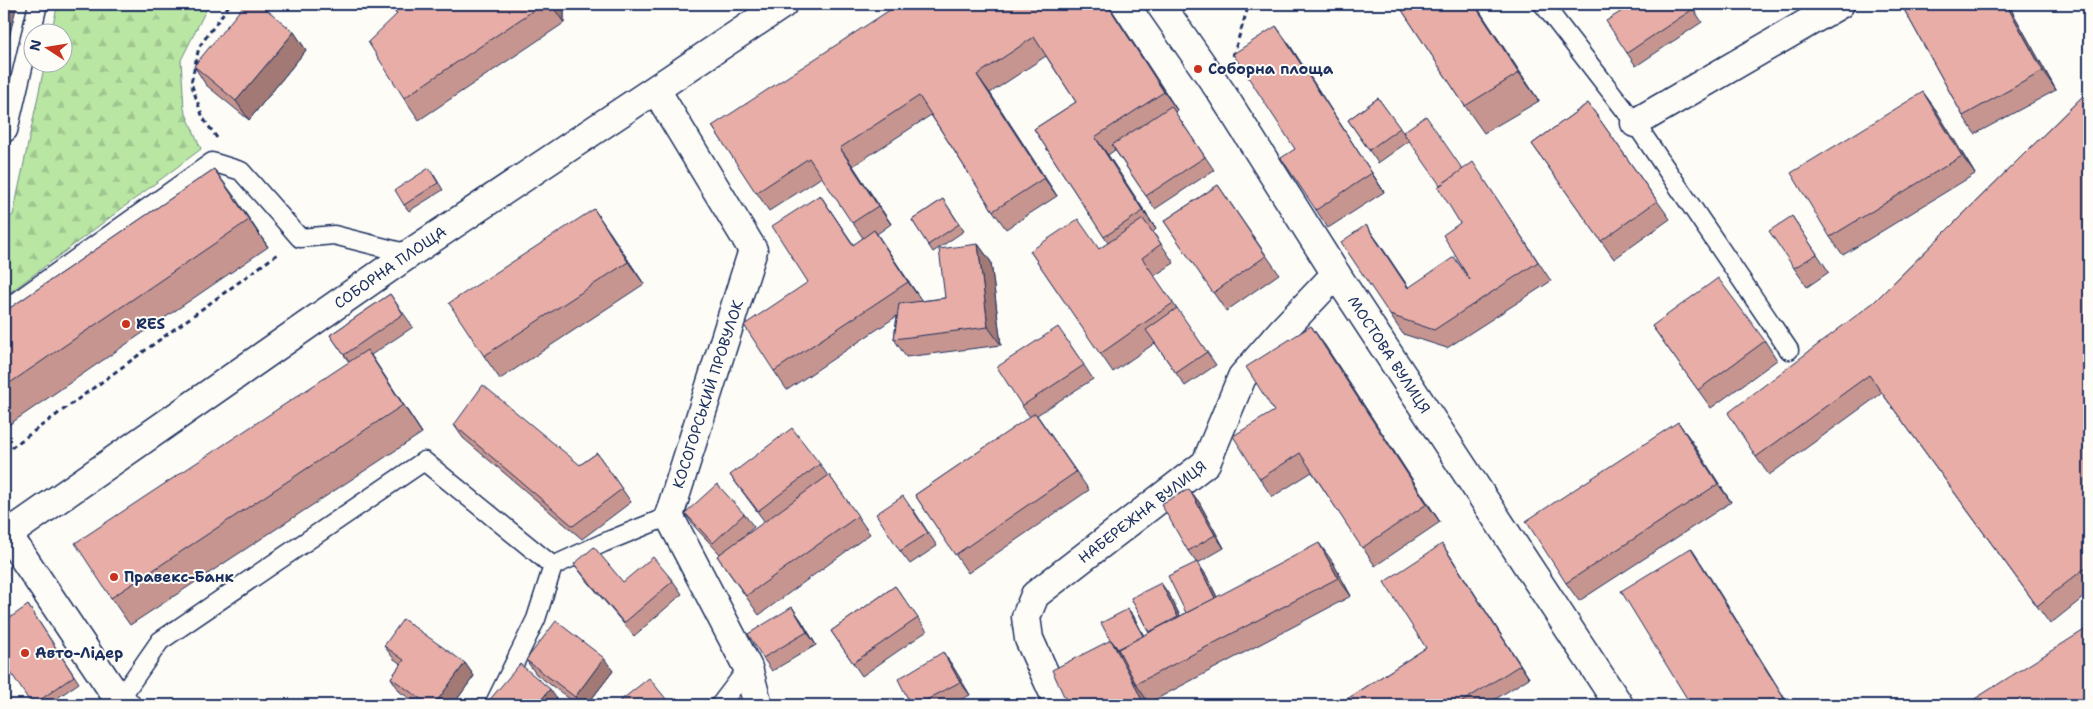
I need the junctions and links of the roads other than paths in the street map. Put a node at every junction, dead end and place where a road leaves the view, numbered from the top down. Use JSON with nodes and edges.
{"nodes":[{"id":1,"x":38,"y":4,"type":"edge"},
{"id":2,"x":1160,"y":4,"type":"edge"},
{"id":3,"x":1544,"y":4,"type":"edge"},
{"id":4,"x":1835,"y":5,"type":"edge"},
{"id":5,"x":764,"y":8,"type":"edge"},
{"id":6,"x":656,"y":90,"type":"junction"},
{"id":7,"x":1635,"y":123,"type":"junction"},
{"id":8,"x":4,"y":134,"type":"edge"},
{"id":9,"x":409,"y":254,"type":"junction"},
{"id":10,"x":1336,"y":274,"type":"junction"},
{"id":11,"x":4,"y":310,"type":"edge"},
{"id":12,"x":1789,"y":350,"type":"dead end"},
{"id":13,"x":669,"y":516,"type":"junction"},
{"id":14,"x":5,"y":533,"type":"edge"},
{"id":15,"x":554,"y":566,"type":"junction"},
{"id":16,"x":748,"y":668,"type":"junction"},
{"id":17,"x":122,"y":704,"type":"edge"},
{"id":18,"x":494,"y":705,"type":"edge"},
{"id":19,"x":720,"y":705,"type":"edge"},
{"id":20,"x":758,"y":705,"type":"edge"},
{"id":21,"x":1059,"y":705,"type":"edge"},
{"id":22,"x":1619,"y":705,"type":"edge"}],
"edges":[{"from":1,"to":8,"type":"lane"},
{"from":2,"to":10,"type":"street","name":"МОСТОВА ВУЛИЦЯ"},
{"from":3,"to":7,"type":"lane"},
{"from":4,"to":7,"type":"street"},
{"from":5,"to":6,"type":"street","name":"СОБОРНА ПЛОЩА"},
{"from":6,"to":9,"type":"street","name":"СОБОРНА ПЛОЩА"},
{"from":6,"to":13,"type":"street","name":"КОСОГОРСЬКИЙ ПРОВУЛОК"},
{"from":7,"to":12,"type":"lane"},
{"from":9,"to":11,"type":"lane"},
{"from":9,"to":14,"type":"street","name":"СОБОРНА ПЛОЩА"},
{"from":10,"to":21,"type":"street","name":"НАБЕРЕЖНА ВУЛИЦЯ"},
{"from":10,"to":22,"type":"street","name":"МОСТОВА ВУЛИЦЯ"},
{"from":13,"to":15,"type":"lane"},
{"from":13,"to":16,"type":"street"},
{"from":14,"to":17,"type":"street"},
{"from":15,"to":17,"type":"lane"},
{"from":15,"to":18,"type":"lane"},
{"from":16,"to":19,"type":"lane"},
{"from":16,"to":20,"type":"street"}]}
